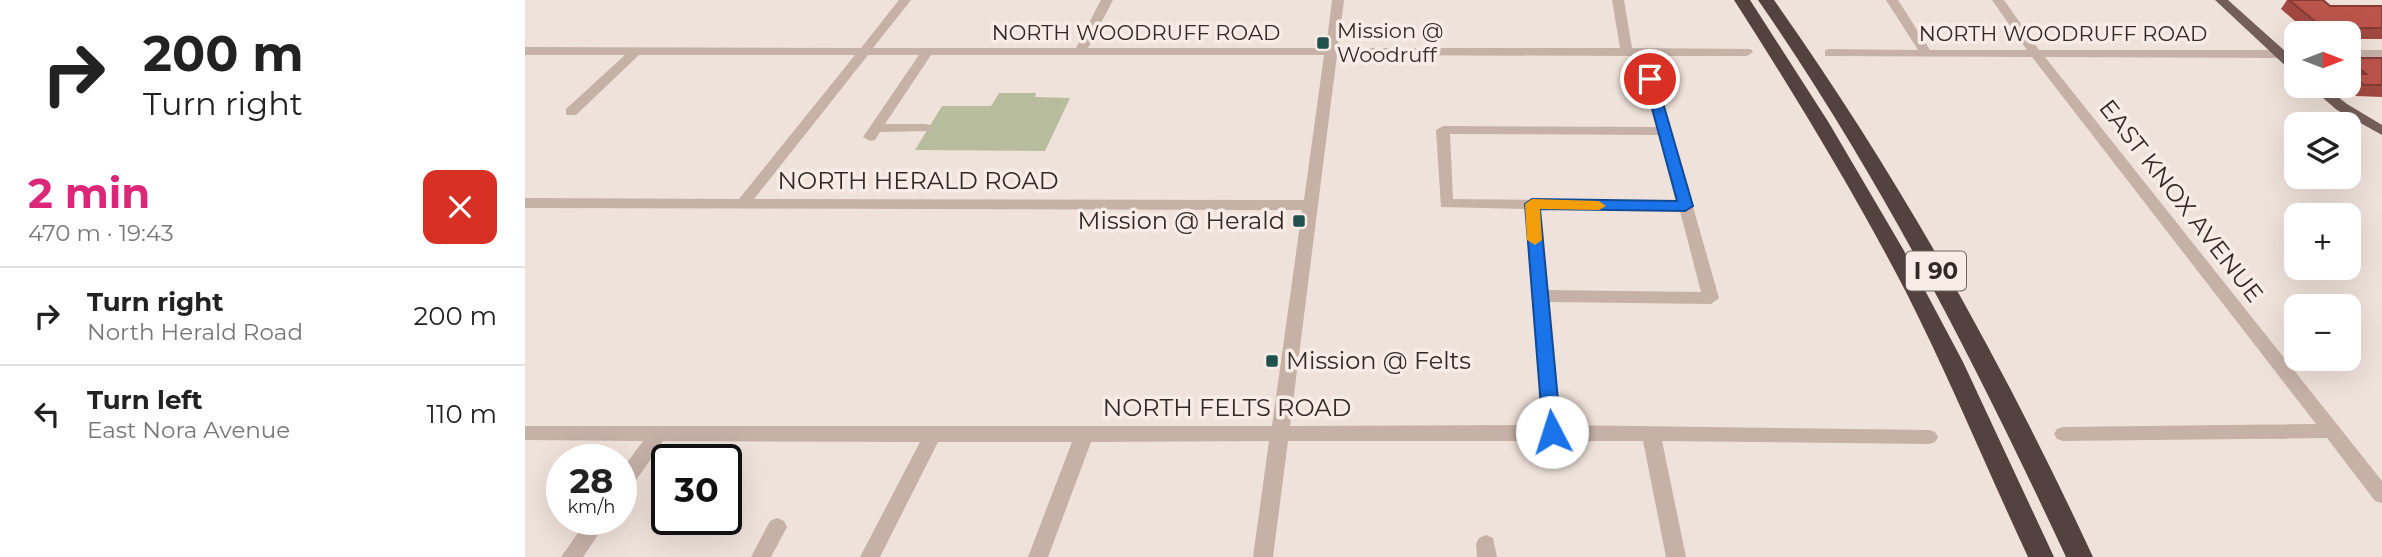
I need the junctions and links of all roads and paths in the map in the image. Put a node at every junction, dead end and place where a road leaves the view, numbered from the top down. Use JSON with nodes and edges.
{"nodes":[{"id":1,"x":905,"y":0,"type":"edge"},
{"id":2,"x":1107,"y":0,"type":"edge"},
{"id":3,"x":1338,"y":0,"type":"edge"},
{"id":4,"x":1618,"y":0,"type":"edge"},
{"id":5,"x":1742,"y":0,"type":"edge"},
{"id":6,"x":1766,"y":0,"type":"edge"},
{"id":7,"x":1892,"y":0,"type":"edge"},
{"id":8,"x":1997,"y":0,"type":"edge"},
{"id":9,"x":2221,"y":0,"type":"edge"},
{"id":10,"x":525,"y":51,"type":"edge"},
{"id":11,"x":635,"y":52,"type":"junction"},
{"id":12,"x":863,"y":52,"type":"junction"},
{"id":13,"x":927,"y":52,"type":"junction"},
{"id":14,"x":1080,"y":52,"type":"junction"},
{"id":15,"x":1627,"y":52,"type":"junction"},
{"id":16,"x":1643,"y":52,"type":"junction"},
{"id":17,"x":1747,"y":52,"type":"dead end"},
{"id":18,"x":1829,"y":52,"type":"dead end"},
{"id":19,"x":1330,"y":53,"type":"junction"},
{"id":20,"x":1926,"y":53,"type":"junction"},
{"id":21,"x":2036,"y":54,"type":"junction"},
{"id":22,"x":2281,"y":54,"type":"junction"},
{"id":23,"x":2361,"y":54,"type":"edge"},
{"id":24,"x":2382,"y":54,"type":"edge"},
{"id":25,"x":2284,"y":57,"type":"edge"},
{"id":26,"x":2331,"y":98,"type":"edge"},
{"id":27,"x":571,"y":111,"type":"dead end"},
{"id":28,"x":925,"y":128,"type":"dead end"},
{"id":29,"x":1664,"y":131,"type":"junction"},
{"id":30,"x":2382,"y":131,"type":"edge"},
{"id":31,"x":525,"y":203,"type":"edge"},
{"id":32,"x":743,"y":203,"type":"junction"},
{"id":33,"x":1532,"y":204,"type":"junction"},
{"id":34,"x":1310,"y":205,"type":"junction"},
{"id":35,"x":1685,"y":206,"type":"junction"},
{"id":36,"x":1539,"y":296,"type":"junction"},
{"id":37,"x":2332,"y":431,"type":"junction"},
{"id":38,"x":1279,"y":432,"type":"junction"},
{"id":39,"x":1552,"y":432,"type":"junction"},
{"id":40,"x":525,"y":433,"type":"edge"},
{"id":41,"x":1651,"y":433,"type":"junction"},
{"id":42,"x":1084,"y":434,"type":"junction"},
{"id":43,"x":2063,"y":434,"type":"dead end"},
{"id":44,"x":657,"y":435,"type":"junction"},
{"id":45,"x":933,"y":435,"type":"junction"},
{"id":46,"x":1930,"y":437,"type":"dead end"},
{"id":47,"x":637,"y":463,"type":"edge"},
{"id":48,"x":2382,"y":495,"type":"edge"},
{"id":49,"x":777,"y":527,"type":"dead end"},
{"id":50,"x":586,"y":535,"type":"edge"},
{"id":51,"x":571,"y":557,"type":"edge"},
{"id":52,"x":761,"y":557,"type":"edge"},
{"id":53,"x":870,"y":557,"type":"edge"},
{"id":54,"x":1038,"y":557,"type":"edge"},
{"id":55,"x":1263,"y":557,"type":"edge"},
{"id":56,"x":1676,"y":557,"type":"edge"},
{"id":57,"x":2041,"y":557,"type":"edge"},
{"id":58,"x":2080,"y":557,"type":"edge"}],
"edges":[{"from":1,"to":12,"type":"street"},
{"from":2,"to":14,"type":"street"},
{"from":3,"to":19,"type":"street"},
{"from":4,"to":15,"type":"street"},
{"from":5,"to":57,"type":"highway","number":"I 90"},
{"from":6,"to":58,"type":"highway","number":"I 90"},
{"from":7,"to":20,"type":"street"},
{"from":8,"to":21,"type":"street","name":"EAST KNOX AVENUE"},
{"from":9,"to":22,"type":"main road"},
{"from":10,"to":11,"type":"street","name":"NORTH WOODRUFF ROAD"},
{"from":11,"to":12,"type":"street","name":"NORTH WOODRUFF ROAD"},
{"from":11,"to":27,"type":"street"},
{"from":12,"to":13,"type":"street","name":"NORTH WOODRUFF ROAD"},
{"from":12,"to":32,"type":"street"},
{"from":13,"to":14,"type":"street","name":"NORTH WOODRUFF ROAD"},
{"from":13,"to":28,"type":"street"},
{"from":14,"to":19,"type":"street","name":"NORTH WOODRUFF ROAD"},
{"from":15,"to":16,"type":"street","name":"NORTH WOODRUFF ROAD"},
{"from":15,"to":19,"type":"street","name":"NORTH WOODRUFF ROAD"},
{"from":16,"to":17,"type":"street","name":"NORTH WOODRUFF ROAD"},
{"from":16,"to":29,"type":"street"},
{"from":18,"to":20,"type":"street","name":"NORTH WOODRUFF ROAD"},
{"from":19,"to":34,"type":"street"},
{"from":20,"to":21,"type":"street","name":"NORTH WOODRUFF ROAD"},
{"from":21,"to":22,"type":"street","name":"NORTH WOODRUFF ROAD"},
{"from":21,"to":37,"type":"street","name":"EAST KNOX AVENUE"},
{"from":22,"to":25,"type":"main road"},
{"from":23,"to":24,"type":"street"},
{"from":26,"to":30,"type":"main road"},
{"from":29,"to":33,"type":"street"},
{"from":29,"to":35,"type":"street"},
{"from":31,"to":32,"type":"street","name":"NORTH HERALD ROAD"},
{"from":32,"to":34,"type":"street","name":"NORTH HERALD ROAD"},
{"from":33,"to":35,"type":"street"},
{"from":33,"to":36,"type":"street"},
{"from":34,"to":38,"type":"street"},
{"from":35,"to":36,"type":"street"},
{"from":36,"to":39,"type":"street"},
{"from":37,"to":43,"type":"street"},
{"from":37,"to":48,"type":"street","name":"EAST KNOX AVENUE"},
{"from":38,"to":39,"type":"street","name":"NORTH FELTS ROAD"},
{"from":38,"to":42,"type":"street","name":"NORTH FELTS ROAD"},
{"from":38,"to":55,"type":"street"},
{"from":39,"to":41,"type":"street","name":"NORTH FELTS ROAD"},
{"from":40,"to":44,"type":"street","name":"NORTH FELTS ROAD"},
{"from":41,"to":46,"type":"street","name":"NORTH FELTS ROAD"},
{"from":41,"to":56,"type":"street"},
{"from":42,"to":45,"type":"street","name":"NORTH FELTS ROAD"},
{"from":42,"to":54,"type":"street"},
{"from":44,"to":45,"type":"street","name":"NORTH FELTS ROAD"},
{"from":44,"to":47,"type":"street"},
{"from":45,"to":53,"type":"street"},
{"from":49,"to":52,"type":"street"},
{"from":50,"to":51,"type":"street"}]}
